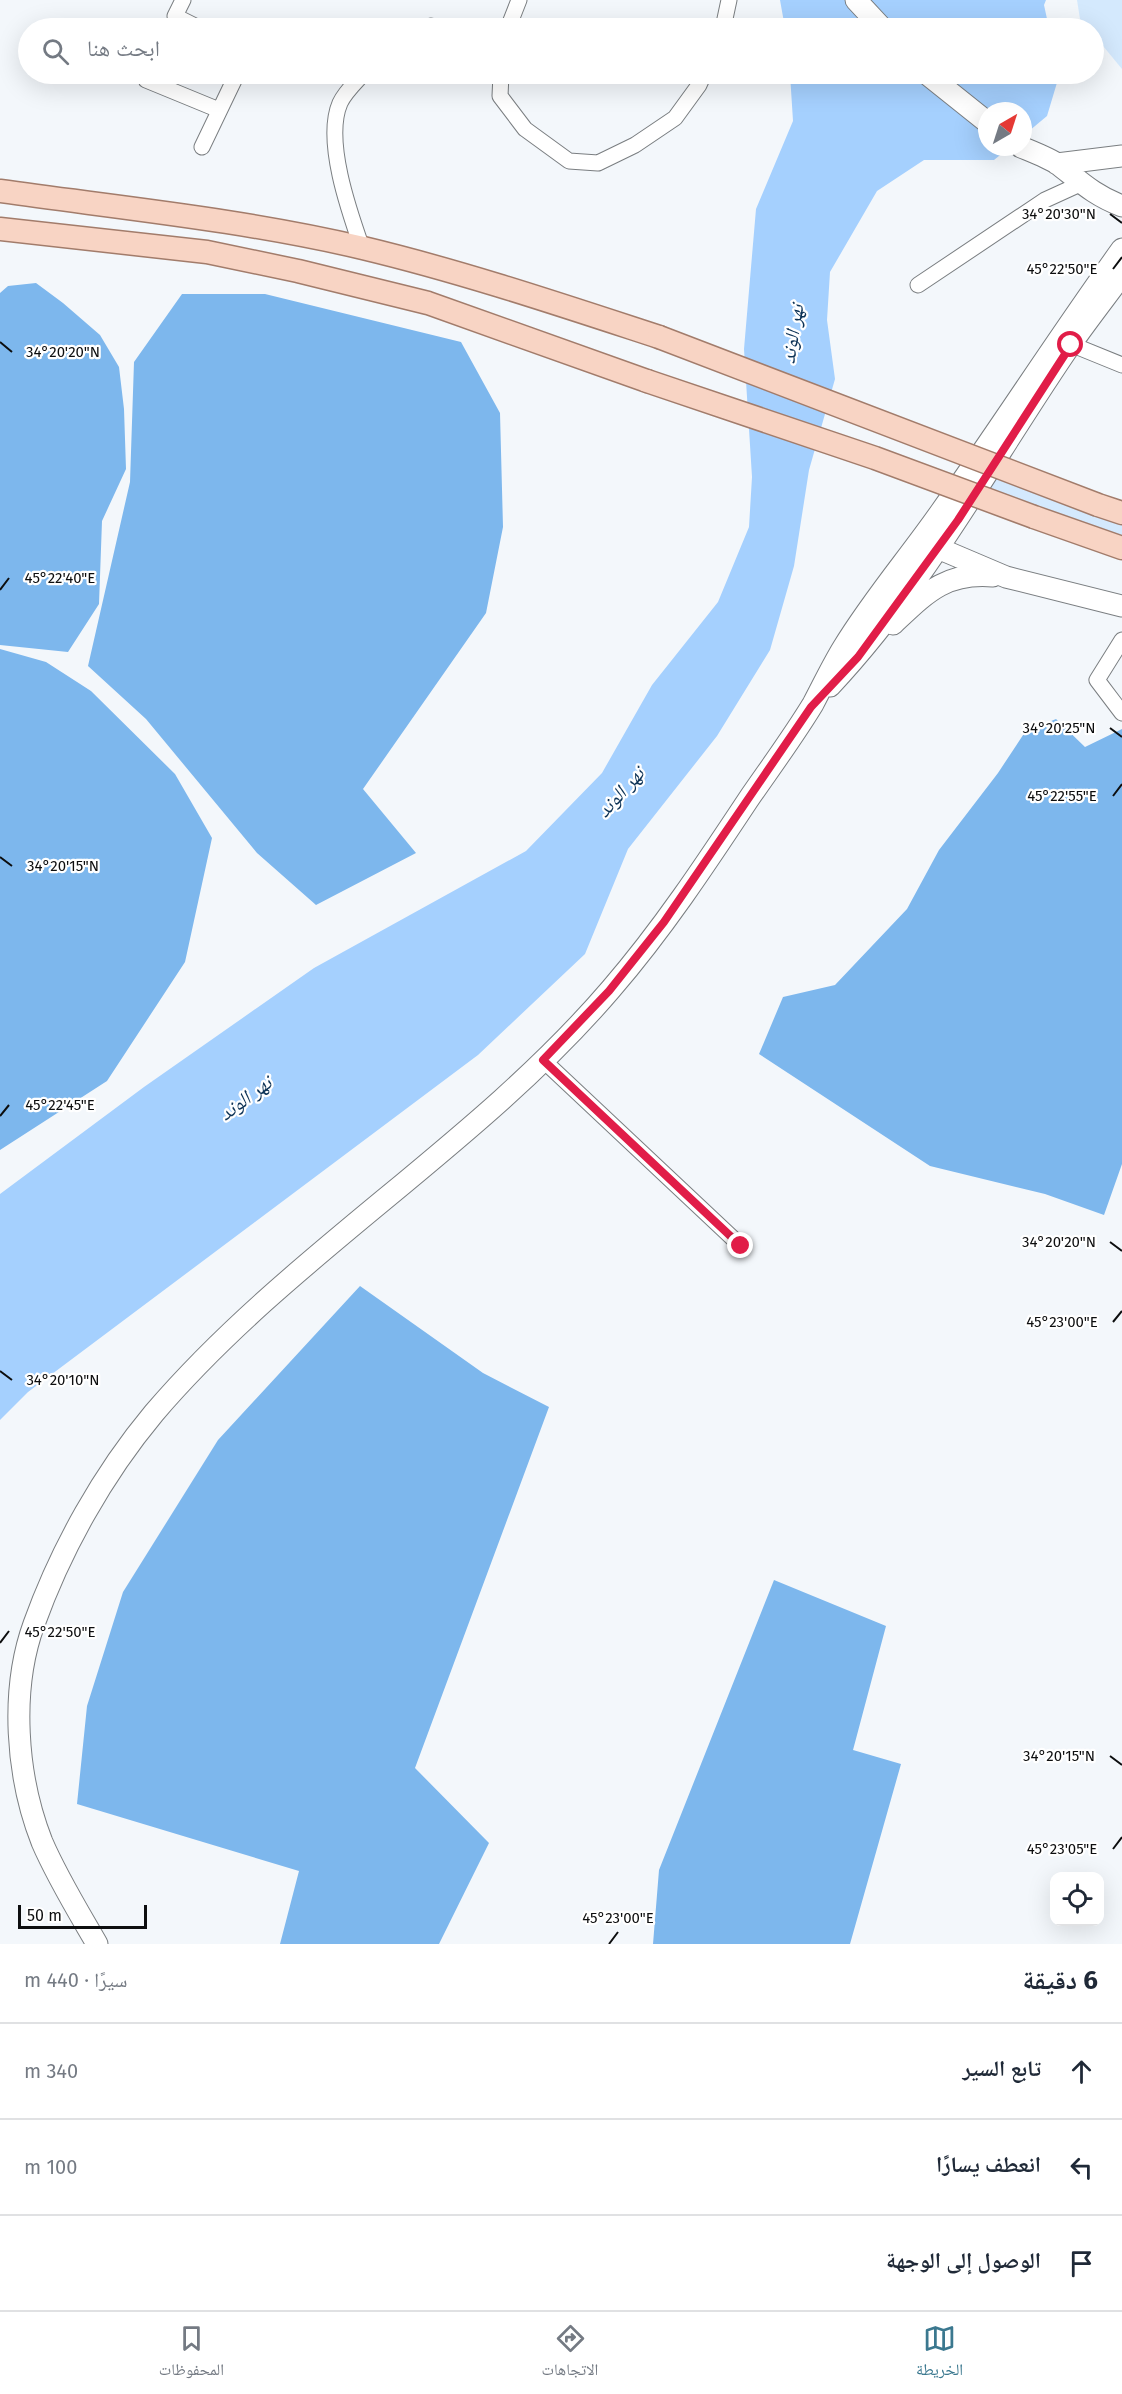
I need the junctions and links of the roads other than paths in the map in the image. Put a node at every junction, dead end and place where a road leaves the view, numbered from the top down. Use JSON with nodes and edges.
{"nodes":[{"id":1,"x":183,"y":0,"type":"edge"},
{"id":2,"x":519,"y":0,"type":"edge"},
{"id":3,"x":729,"y":0,"type":"edge"},
{"id":4,"x":856,"y":0,"type":"edge"},
{"id":5,"x":174,"y":18,"type":"edge"},
{"id":6,"x":512,"y":18,"type":"edge"},
{"id":7,"x":725,"y":18,"type":"edge"},
{"id":8,"x":873,"y":18,"type":"edge"},
{"id":9,"x":156,"y":84,"type":"edge"},
{"id":10,"x":232,"y":84,"type":"edge"},
{"id":11,"x":355,"y":84,"type":"edge"},
{"id":12,"x":501,"y":84,"type":"edge"},
{"id":13,"x":699,"y":84,"type":"edge"},
{"id":14,"x":940,"y":84,"type":"edge"},
{"id":15,"x":219,"y":110,"type":"junction"},
{"id":16,"x":978,"y":115,"type":"edge"},
{"id":17,"x":202,"y":147,"type":"dead end"},
{"id":18,"x":1032,"y":152,"type":"edge"},
{"id":19,"x":1122,"y":156,"type":"edge"},
{"id":20,"x":1058,"y":164,"type":"junction"},
{"id":21,"x":1080,"y":184,"type":"junction"},
{"id":22,"x":0,"y":191,"type":"edge"},
{"id":23,"x":1122,"y":206,"type":"edge"},
{"id":24,"x":0,"y":229,"type":"edge"},
{"id":25,"x":362,"y":248,"type":"junction"},
{"id":26,"x":1122,"y":249,"type":"edge"},
{"id":27,"x":1122,"y":275,"type":"edge"},
{"id":28,"x":918,"y":285,"type":"dead end"},
{"id":29,"x":1064,"y":341,"type":"junction"},
{"id":30,"x":1122,"y":365,"type":"edge"},
{"id":31,"x":1122,"y":513,"type":"edge"},
{"id":32,"x":929,"y":544,"type":"junction"},
{"id":33,"x":1122,"y":548,"type":"edge"},
{"id":34,"x":1006,"y":577,"type":"junction"},
{"id":35,"x":1122,"y":606,"type":"edge"},
{"id":36,"x":1122,"y":640,"type":"edge"},
{"id":37,"x":858,"y":657,"type":"junction"},
{"id":38,"x":811,"y":707,"type":"junction"},
{"id":39,"x":1122,"y":713,"type":"edge"},
{"id":40,"x":543,"y":1060,"type":"junction"},
{"id":41,"x":741,"y":1246,"type":"dead end"},
{"id":42,"x":98,"y":1944,"type":"edge"}],
"edges":[{"from":1,"to":5,"type":"street"},
{"from":2,"to":6,"type":"street"},
{"from":3,"to":7,"type":"street"},
{"from":4,"to":8,"type":"street"},
{"from":9,"to":15,"type":"street"},
{"from":10,"to":15,"type":"street"},
{"from":11,"to":25,"type":"street"},
{"from":12,"to":13,"type":"street"},
{"from":14,"to":16,"type":"street"},
{"from":15,"to":17,"type":"street"},
{"from":18,"to":20,"type":"street"},
{"from":19,"to":20,"type":"street"},
{"from":20,"to":21,"type":"street"},
{"from":21,"to":23,"type":"street"},
{"from":21,"to":28,"type":"street"},
{"from":22,"to":25,"type":"main road"},
{"from":24,"to":33,"type":"main road","bridge":true},
{"from":25,"to":31,"type":"main road","bridge":true},
{"from":26,"to":29,"type":"street"},
{"from":27,"to":29,"type":"street"},
{"from":29,"to":30,"type":"street"},
{"from":29,"to":32,"type":"street"},
{"from":32,"to":34,"type":"street"},
{"from":32,"to":37,"type":"street"},
{"from":32,"to":38,"type":"street"},
{"from":34,"to":35,"type":"street"},
{"from":34,"to":37,"type":"street"},
{"from":36,"to":39,"type":"street"},
{"from":37,"to":38,"type":"street"},
{"from":38,"to":40,"type":"street"},
{"from":40,"to":41,"type":"street"},
{"from":40,"to":42,"type":"street"}]}
